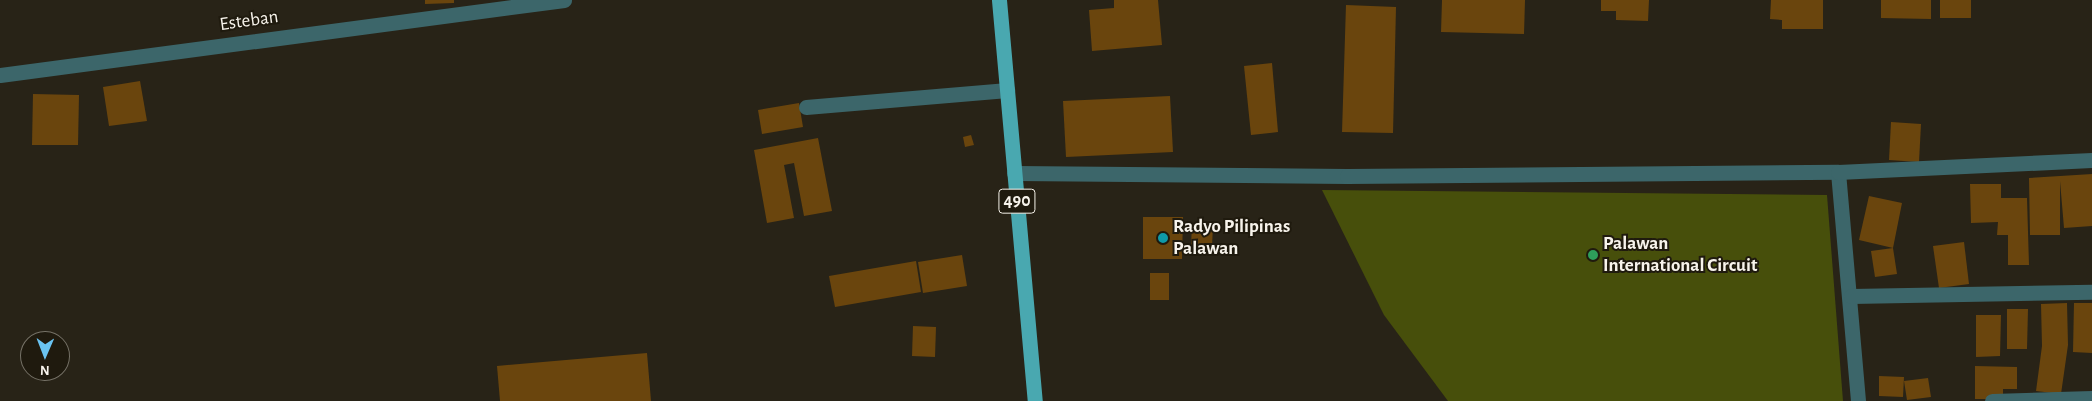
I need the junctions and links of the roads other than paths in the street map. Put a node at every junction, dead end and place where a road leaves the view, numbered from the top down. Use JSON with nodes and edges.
{"nodes":[{"id":1,"x":564,"y":0,"type":"edge"},
{"id":2,"x":999,"y":0,"type":"edge"},
{"id":3,"x":0,"y":75,"type":"edge"},
{"id":4,"x":1007,"y":90,"type":"junction"},
{"id":5,"x":806,"y":107,"type":"dead end"},
{"id":6,"x":2092,"y":160,"type":"edge"},
{"id":7,"x":1838,"y":172,"type":"junction"},
{"id":8,"x":1014,"y":173,"type":"junction"},
{"id":9,"x":2092,"y":292,"type":"edge"},
{"id":10,"x":1850,"y":296,"type":"junction"},
{"id":11,"x":2092,"y":398,"type":"edge"},
{"id":12,"x":1035,"y":401,"type":"edge"},
{"id":13,"x":1858,"y":401,"type":"edge"},
{"id":14,"x":1992,"y":401,"type":"edge"}],
"edges":[{"from":1,"to":3,"type":"street","name":"Esteban"},
{"from":2,"to":4,"type":"main road","number":"490"},
{"from":4,"to":5,"type":"street"},
{"from":4,"to":8,"type":"main road","number":"490"},
{"from":6,"to":7,"type":"street"},
{"from":7,"to":8,"type":"street"},
{"from":7,"to":10,"type":"street"},
{"from":8,"to":12,"type":"main road","number":"490"},
{"from":9,"to":10,"type":"street"},
{"from":10,"to":13,"type":"street"},
{"from":11,"to":14,"type":"street"}]}
